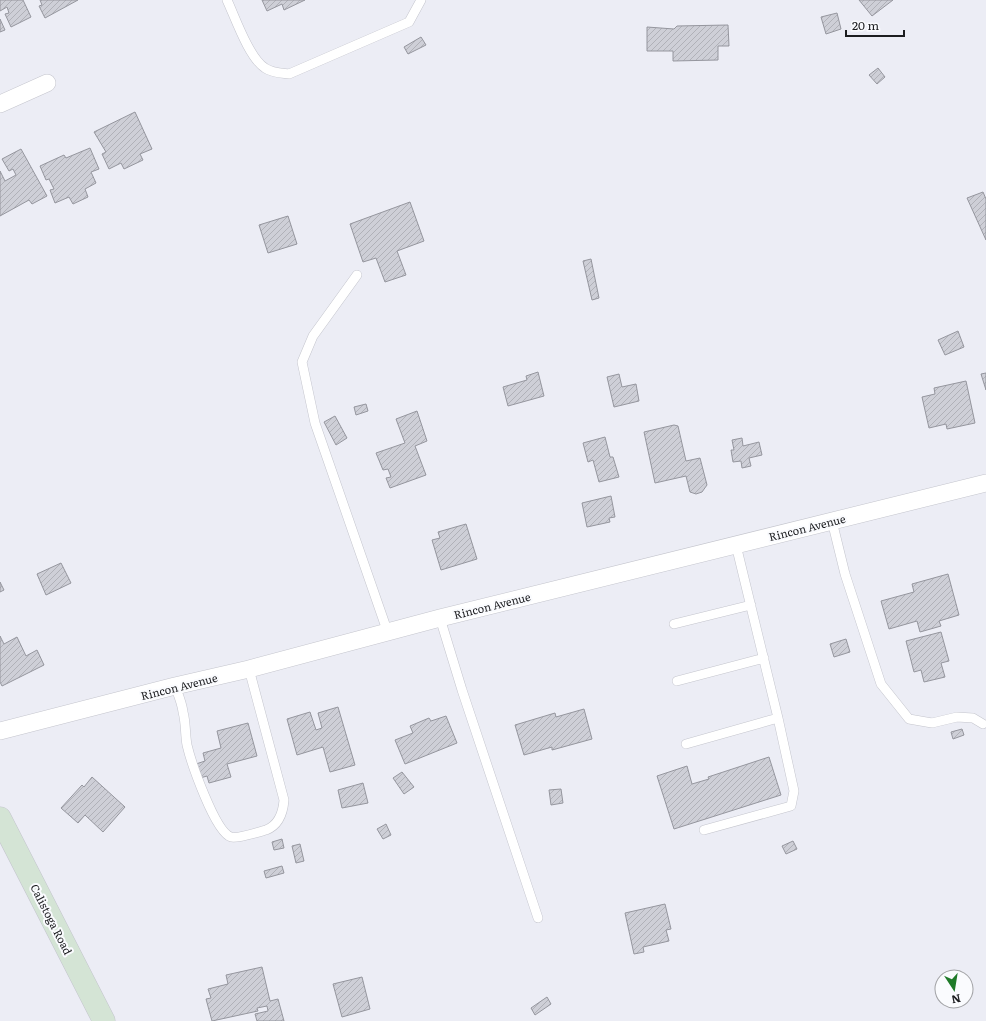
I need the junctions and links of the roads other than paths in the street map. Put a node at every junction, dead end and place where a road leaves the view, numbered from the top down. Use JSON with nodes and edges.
{"nodes":[{"id":1,"x":227,"y":0,"type":"edge"},
{"id":2,"x":421,"y":0,"type":"edge"},
{"id":3,"x":47,"y":83,"type":"dead end"},
{"id":4,"x":0,"y":104,"type":"edge"},
{"id":5,"x":357,"y":275,"type":"dead end"},
{"id":6,"x":986,"y":483,"type":"edge"},
{"id":7,"x":832,"y":521,"type":"junction"},
{"id":8,"x":736,"y":545,"type":"junction"},
{"id":9,"x":751,"y":605,"type":"junction"},
{"id":10,"x":440,"y":618,"type":"junction"},
{"id":11,"x":674,"y":624,"type":"dead end"},
{"id":12,"x":388,"y":633,"type":"junction"},
{"id":13,"x":764,"y":658,"type":"junction"},
{"id":14,"x":249,"y":669,"type":"junction"},
{"id":15,"x":677,"y":681,"type":"dead end"},
{"id":16,"x":175,"y":686,"type":"junction"},
{"id":17,"x":778,"y":718,"type":"junction"},
{"id":18,"x":983,"y":724,"type":"dead end"},
{"id":19,"x":0,"y":731,"type":"edge"},
{"id":20,"x":686,"y":744,"type":"dead end"},
{"id":21,"x":0,"y":818,"type":"edge"},
{"id":22,"x":704,"y":830,"type":"dead end"},
{"id":23,"x":538,"y":918,"type":"dead end"},
{"id":24,"x":104,"y":1021,"type":"edge"}],
"edges":[{"from":1,"to":2,"type":"lane"},
{"from":3,"to":4,"type":"street"},
{"from":5,"to":12,"type":"lane"},
{"from":6,"to":7,"type":"street","name":"Rincon Avenue"},
{"from":7,"to":8,"type":"street","name":"Rincon Avenue"},
{"from":7,"to":18,"type":"lane"},
{"from":8,"to":9,"type":"lane"},
{"from":8,"to":10,"type":"street","name":"Rincon Avenue"},
{"from":9,"to":11,"type":"lane"},
{"from":9,"to":13,"type":"lane"},
{"from":10,"to":12,"type":"street","name":"Rincon Avenue"},
{"from":10,"to":23,"type":"lane"},
{"from":12,"to":14,"type":"street","name":"Rincon Avenue"},
{"from":13,"to":15,"type":"lane"},
{"from":13,"to":17,"type":"lane"},
{"from":14,"to":16,"type":"street","name":"Rincon Avenue"},
{"from":14,"to":16,"type":"lane"},
{"from":16,"to":19,"type":"street","name":"Rincon Avenue"},
{"from":17,"to":20,"type":"lane"},
{"from":17,"to":22,"type":"lane"},
{"from":21,"to":24,"type":"main road","name":"Calistoga Road"}]}
